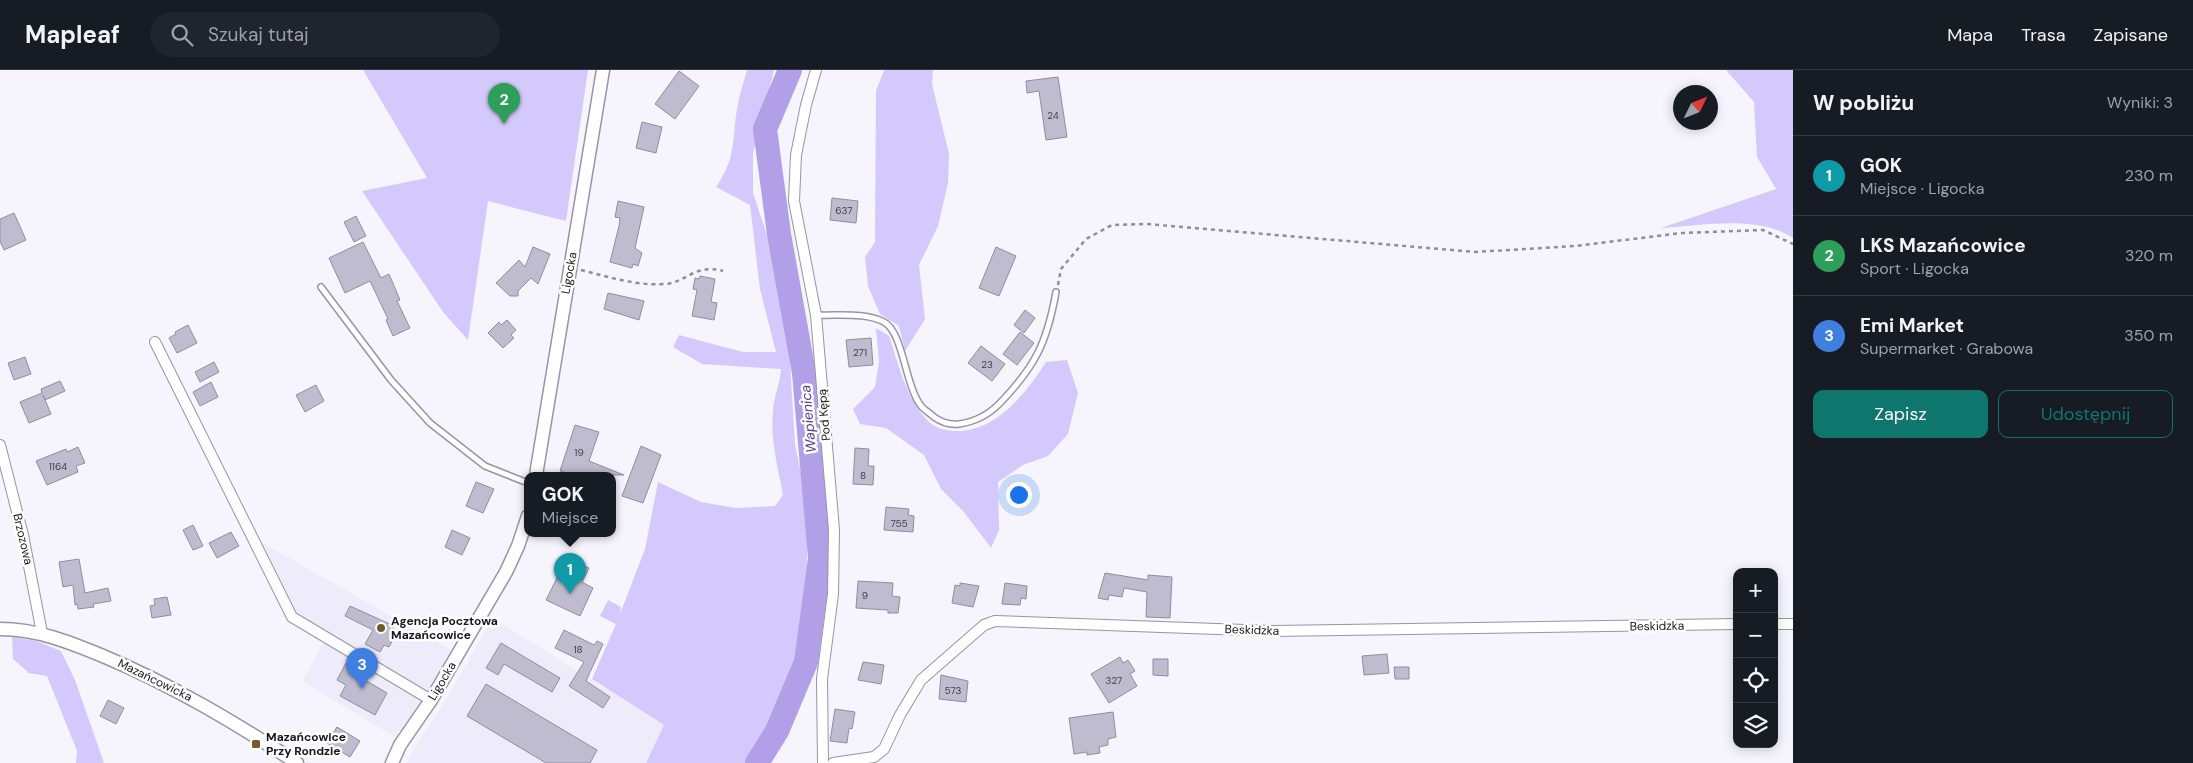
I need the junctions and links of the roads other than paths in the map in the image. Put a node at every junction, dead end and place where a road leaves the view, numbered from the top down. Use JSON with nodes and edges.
{"nodes":[{"id":1,"x":603,"y":70,"type":"edge"},
{"id":2,"x":816,"y":70,"type":"edge"},
{"id":3,"x":321,"y":287,"type":"dead end"},
{"id":4,"x":1056,"y":292,"type":"road end"},
{"id":5,"x":816,"y":315,"type":"junction"},
{"id":6,"x":155,"y":342,"type":"dead end"},
{"id":7,"x":0,"y":445,"type":"edge"},
{"id":8,"x":536,"y":472,"type":"edge"},
{"id":9,"x":524,"y":481,"type":"edge"},
{"id":10,"x":524,"y":528,"type":"edge"},
{"id":11,"x":1733,"y":624,"type":"edge"},
{"id":12,"x":1778,"y":624,"type":"edge"},
{"id":13,"x":1793,"y":624,"type":"edge"},
{"id":14,"x":0,"y":629,"type":"edge"},
{"id":15,"x":42,"y":633,"type":"junction"},
{"id":16,"x":431,"y":700,"type":"junction"},
{"id":17,"x":400,"y":745,"type":"junction"},
{"id":18,"x":297,"y":763,"type":"edge"},
{"id":19,"x":384,"y":763,"type":"edge"},
{"id":20,"x":392,"y":763,"type":"edge"},
{"id":21,"x":824,"y":763,"type":"edge"},
{"id":22,"x":834,"y":763,"type":"edge"}],
"edges":[{"from":1,"to":8,"type":"street","name":"Ligocka"},
{"from":2,"to":5,"type":"street","name":"Pod Kępą"},
{"from":3,"to":9,"type":"lane"},
{"from":4,"to":5,"type":"lane"},
{"from":5,"to":21,"type":"street","name":"Pod Kępą"},
{"from":6,"to":16,"type":"street"},
{"from":7,"to":15,"type":"street","name":"Brzozowa"},
{"from":10,"to":16,"type":"street","name":"Ligocka"},
{"from":11,"to":22,"type":"street","name":"Beskidzka"},
{"from":12,"to":13,"type":"street"},
{"from":14,"to":15,"type":"street","name":"Mazańcowicka"},
{"from":15,"to":18,"type":"street","name":"Mazańcowicka"},
{"from":16,"to":17,"type":"street","name":"Ligocka"},
{"from":17,"to":19,"type":"street"},
{"from":17,"to":20,"type":"street","name":"Ligocka"}]}
